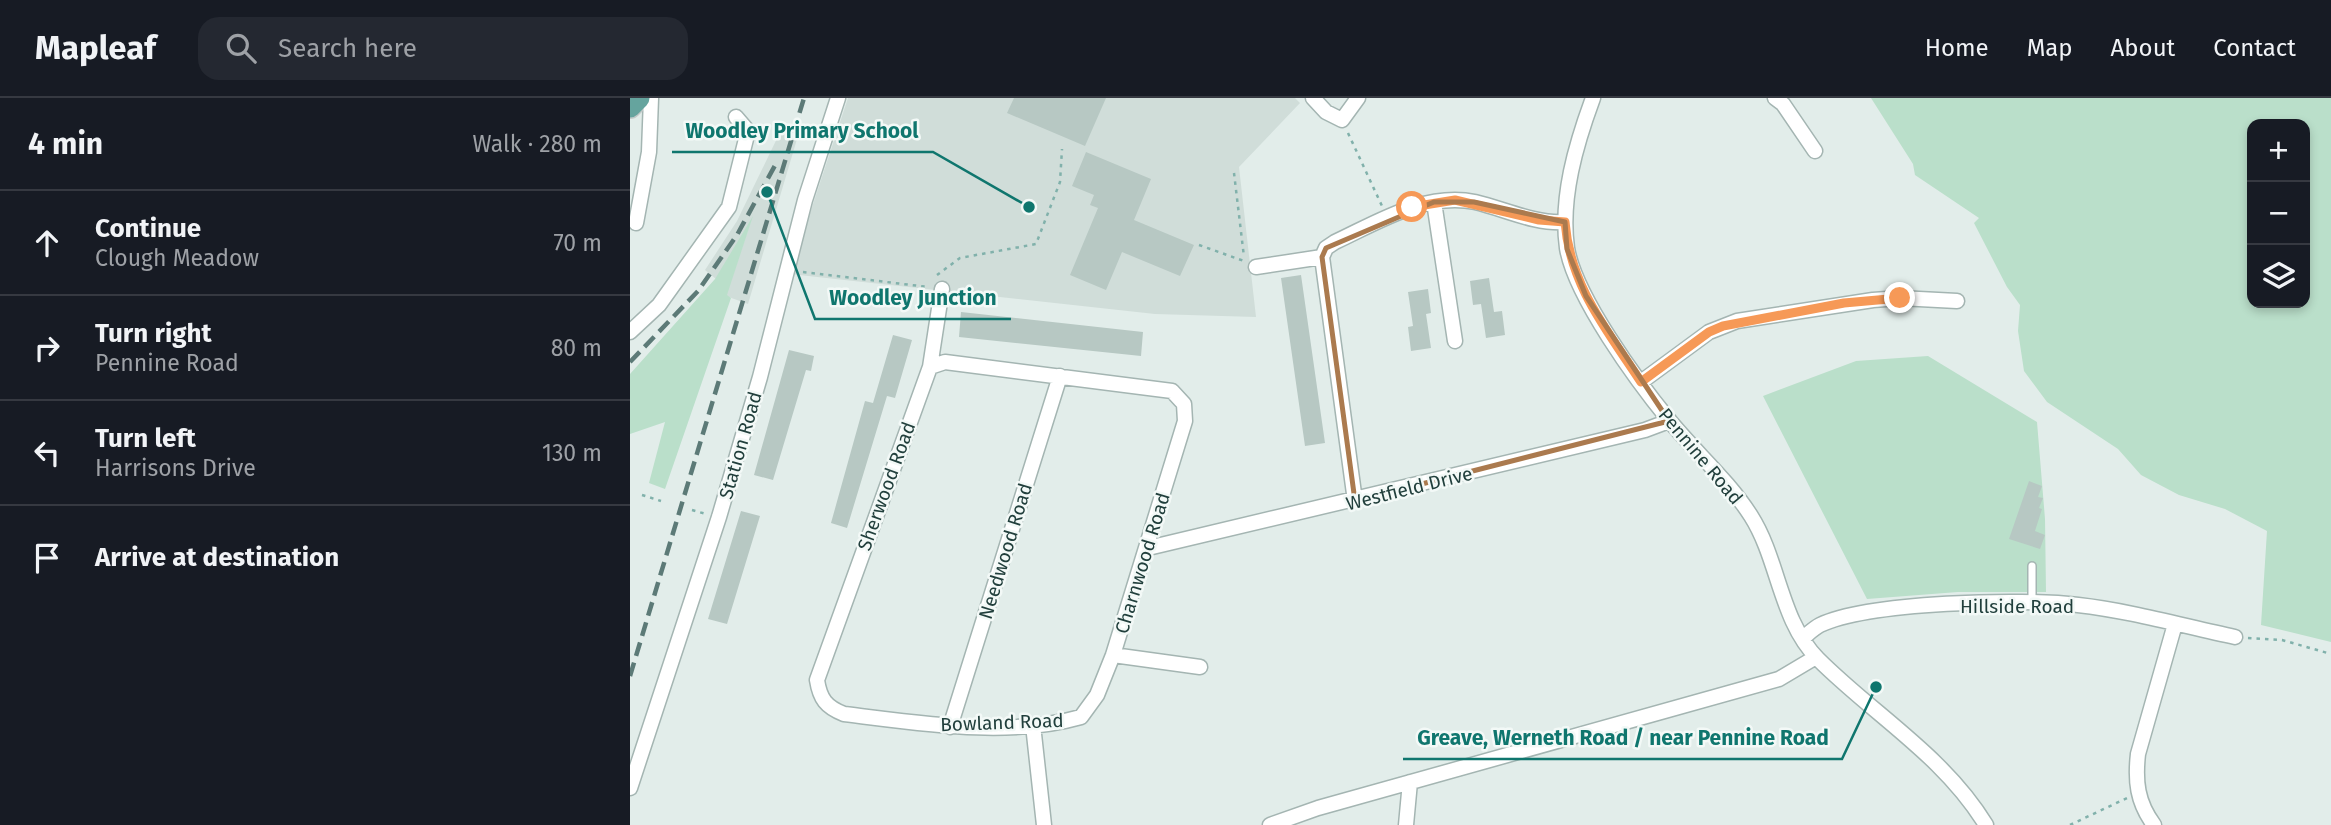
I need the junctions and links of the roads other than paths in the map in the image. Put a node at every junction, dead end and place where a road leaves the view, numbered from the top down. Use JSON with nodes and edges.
{"nodes":[{"id":1,"x":639,"y":98,"type":"edge"},
{"id":2,"x":651,"y":98,"type":"edge"},
{"id":3,"x":838,"y":98,"type":"edge"},
{"id":4,"x":1313,"y":98,"type":"edge"},
{"id":5,"x":1358,"y":98,"type":"edge"},
{"id":6,"x":1593,"y":98,"type":"edge"},
{"id":7,"x":1775,"y":98,"type":"edge"},
{"id":8,"x":630,"y":107,"type":"edge"},
{"id":9,"x":736,"y":117,"type":"dead end"},
{"id":10,"x":1815,"y":151,"type":"dead end"},
{"id":11,"x":1434,"y":202,"type":"junction"},
{"id":12,"x":1565,"y":222,"type":"junction"},
{"id":13,"x":636,"y":223,"type":"dead end"},
{"id":14,"x":1322,"y":257,"type":"junction"},
{"id":15,"x":1250,"y":264,"type":"road end"},
{"id":16,"x":937,"y":284,"type":"road end"},
{"id":17,"x":1957,"y":301,"type":"dead end"},
{"id":18,"x":630,"y":332,"type":"edge"},
{"id":19,"x":1455,"y":341,"type":"dead end"},
{"id":20,"x":930,"y":367,"type":"junction"},
{"id":21,"x":1060,"y":376,"type":"junction"},
{"id":22,"x":1641,"y":382,"type":"junction"},
{"id":23,"x":1669,"y":421,"type":"junction"},
{"id":24,"x":1355,"y":501,"type":"junction"},
{"id":25,"x":1147,"y":548,"type":"junction"},
{"id":26,"x":2032,"y":566,"type":"dead end"},
{"id":27,"x":2032,"y":603,"type":"junction"},
{"id":28,"x":2175,"y":624,"type":"junction"},
{"id":29,"x":2235,"y":637,"type":"road end"},
{"id":30,"x":1803,"y":638,"type":"junction"},
{"id":31,"x":1113,"y":655,"type":"junction"},
{"id":32,"x":1816,"y":657,"type":"junction"},
{"id":33,"x":1200,"y":667,"type":"dead end"},
{"id":34,"x":817,"y":680,"type":"joint"},
{"id":35,"x":1081,"y":717,"type":"joint"},
{"id":36,"x":1033,"y":724,"type":"junction"},
{"id":37,"x":950,"y":727,"type":"junction"},
{"id":38,"x":1410,"y":782,"type":"junction"},
{"id":39,"x":630,"y":788,"type":"edge"},
{"id":40,"x":1044,"y":825,"type":"edge"},
{"id":41,"x":1270,"y":825,"type":"edge"},
{"id":42,"x":1406,"y":825,"type":"edge"},
{"id":43,"x":1986,"y":825,"type":"edge"},
{"id":44,"x":2154,"y":825,"type":"edge"}],
"edges":[{"from":1,"to":8,"type":"main road"},
{"from":2,"to":13,"type":"street"},
{"from":3,"to":39,"type":"street","name":"Station Road"},
{"from":4,"to":5,"type":"street"},
{"from":6,"to":12,"type":"street","name":"Pennine Road"},
{"from":7,"to":10,"type":"street"},
{"from":9,"to":18,"type":"street"},
{"from":11,"to":12,"type":"street"},
{"from":11,"to":14,"type":"street"},
{"from":11,"to":19,"type":"street"},
{"from":12,"to":22,"type":"street","name":"Pennine Road"},
{"from":14,"to":15,"type":"street"},
{"from":14,"to":24,"type":"street"},
{"from":16,"to":20,"type":"street","name":"Sherwood Road"},
{"from":17,"to":22,"type":"street"},
{"from":20,"to":21,"type":"street"},
{"from":20,"to":34,"type":"street","name":"Sherwood Road"},
{"from":21,"to":25,"type":"street","name":"Charnwood Road"},
{"from":21,"to":37,"type":"street","name":"Needwood Road"},
{"from":22,"to":23,"type":"street","name":"Pennine Road"},
{"from":23,"to":24,"type":"street","name":"Westfield Drive"},
{"from":23,"to":30,"type":"street","name":"Pennine Road"},
{"from":24,"to":25,"type":"street","name":"Westfield Drive"},
{"from":25,"to":31,"type":"street","name":"Charnwood Road"},
{"from":26,"to":27,"type":"lane"},
{"from":27,"to":28,"type":"street","name":"Hillside Road"},
{"from":27,"to":30,"type":"street","name":"Hillside Road"},
{"from":28,"to":29,"type":"street","name":"Hillside Road"},
{"from":28,"to":44,"type":"street"},
{"from":30,"to":32,"type":"street","name":"Pennine Road"},
{"from":31,"to":33,"type":"street"},
{"from":31,"to":35,"type":"street","name":"Charnwood Road"},
{"from":32,"to":38,"type":"street"},
{"from":32,"to":43,"type":"street","name":"Pennine Road"},
{"from":34,"to":37,"type":"street","name":"Bowland Road"},
{"from":35,"to":36,"type":"street","name":"Bowland Road"},
{"from":36,"to":37,"type":"street","name":"Bowland Road"},
{"from":36,"to":40,"type":"street"},
{"from":38,"to":41,"type":"street"},
{"from":38,"to":42,"type":"street"}]}
